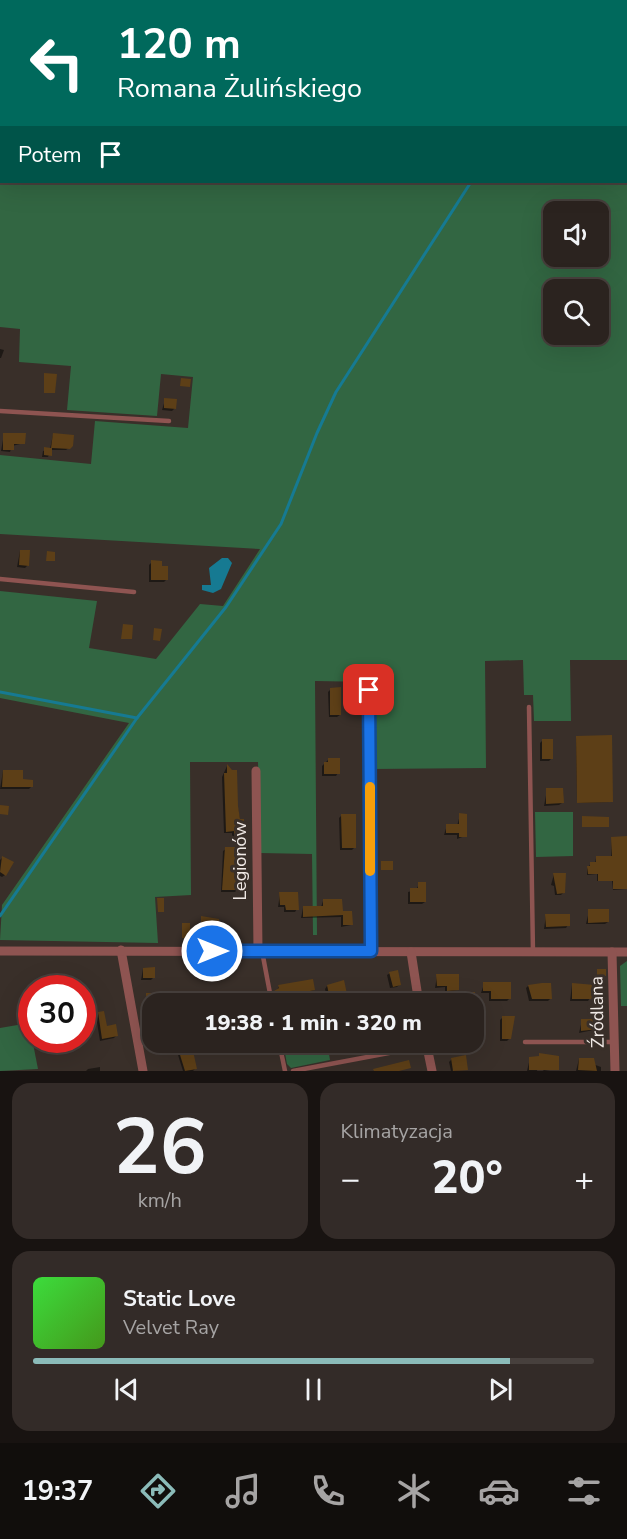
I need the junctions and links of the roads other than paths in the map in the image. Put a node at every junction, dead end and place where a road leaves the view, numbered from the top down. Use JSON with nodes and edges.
{"nodes":[{"id":1,"x":0,"y":411,"type":"edge"},
{"id":2,"x":169,"y":421,"type":"dead end"},
{"id":3,"x":0,"y":579,"type":"edge"},
{"id":4,"x":134,"y":592,"type":"dead end"},
{"id":5,"x":369,"y":690,"type":"dead end"},
{"id":6,"x":529,"y":707,"type":"dead end"},
{"id":7,"x":256,"y":771,"type":"dead end"},
{"id":8,"x":121,"y":950,"type":"junction"},
{"id":9,"x":0,"y":951,"type":"edge"},
{"id":10,"x":260,"y":951,"type":"junction"},
{"id":11,"x":371,"y":951,"type":"junction"},
{"id":12,"x":411,"y":952,"type":"junction"},
{"id":13,"x":612,"y":952,"type":"junction"},
{"id":14,"x":627,"y":952,"type":"edge"},
{"id":15,"x":534,"y":953,"type":"junction"},
{"id":16,"x":270,"y":993,"type":"edge"},
{"id":17,"x":417,"y":993,"type":"edge"},
{"id":18,"x":525,"y":1042,"type":"dead end"},
{"id":19,"x":614,"y":1042,"type":"junction"},
{"id":20,"x":281,"y":1053,"type":"edge"},
{"id":21,"x":382,"y":1053,"type":"edge"},
{"id":22,"x":429,"y":1053,"type":"edge"},
{"id":23,"x":143,"y":1071,"type":"edge"},
{"id":24,"x":285,"y":1071,"type":"edge"},
{"id":25,"x":293,"y":1071,"type":"edge"},
{"id":26,"x":432,"y":1071,"type":"edge"},
{"id":27,"x":615,"y":1071,"type":"edge"}],
"edges":[{"from":1,"to":2,"type":"lane"},
{"from":3,"to":4,"type":"lane"},
{"from":5,"to":11,"type":"street"},
{"from":6,"to":15,"type":"lane"},
{"from":7,"to":10,"type":"street","name":"Legionów"},
{"from":8,"to":9,"type":"street"},
{"from":8,"to":10,"type":"street"},
{"from":8,"to":23,"type":"street"},
{"from":10,"to":11,"type":"street"},
{"from":10,"to":16,"type":"lane"},
{"from":11,"to":12,"type":"street"},
{"from":12,"to":15,"type":"street"},
{"from":12,"to":17,"type":"street"},
{"from":13,"to":14,"type":"street"},
{"from":13,"to":15,"type":"street"},
{"from":13,"to":19,"type":"street","name":"Źródlana"},
{"from":18,"to":19,"type":"lane"},
{"from":19,"to":27,"type":"street","name":"Źródlana"},
{"from":20,"to":24,"type":"lane"},
{"from":21,"to":25,"type":"lane"},
{"from":22,"to":26,"type":"street"}]}
